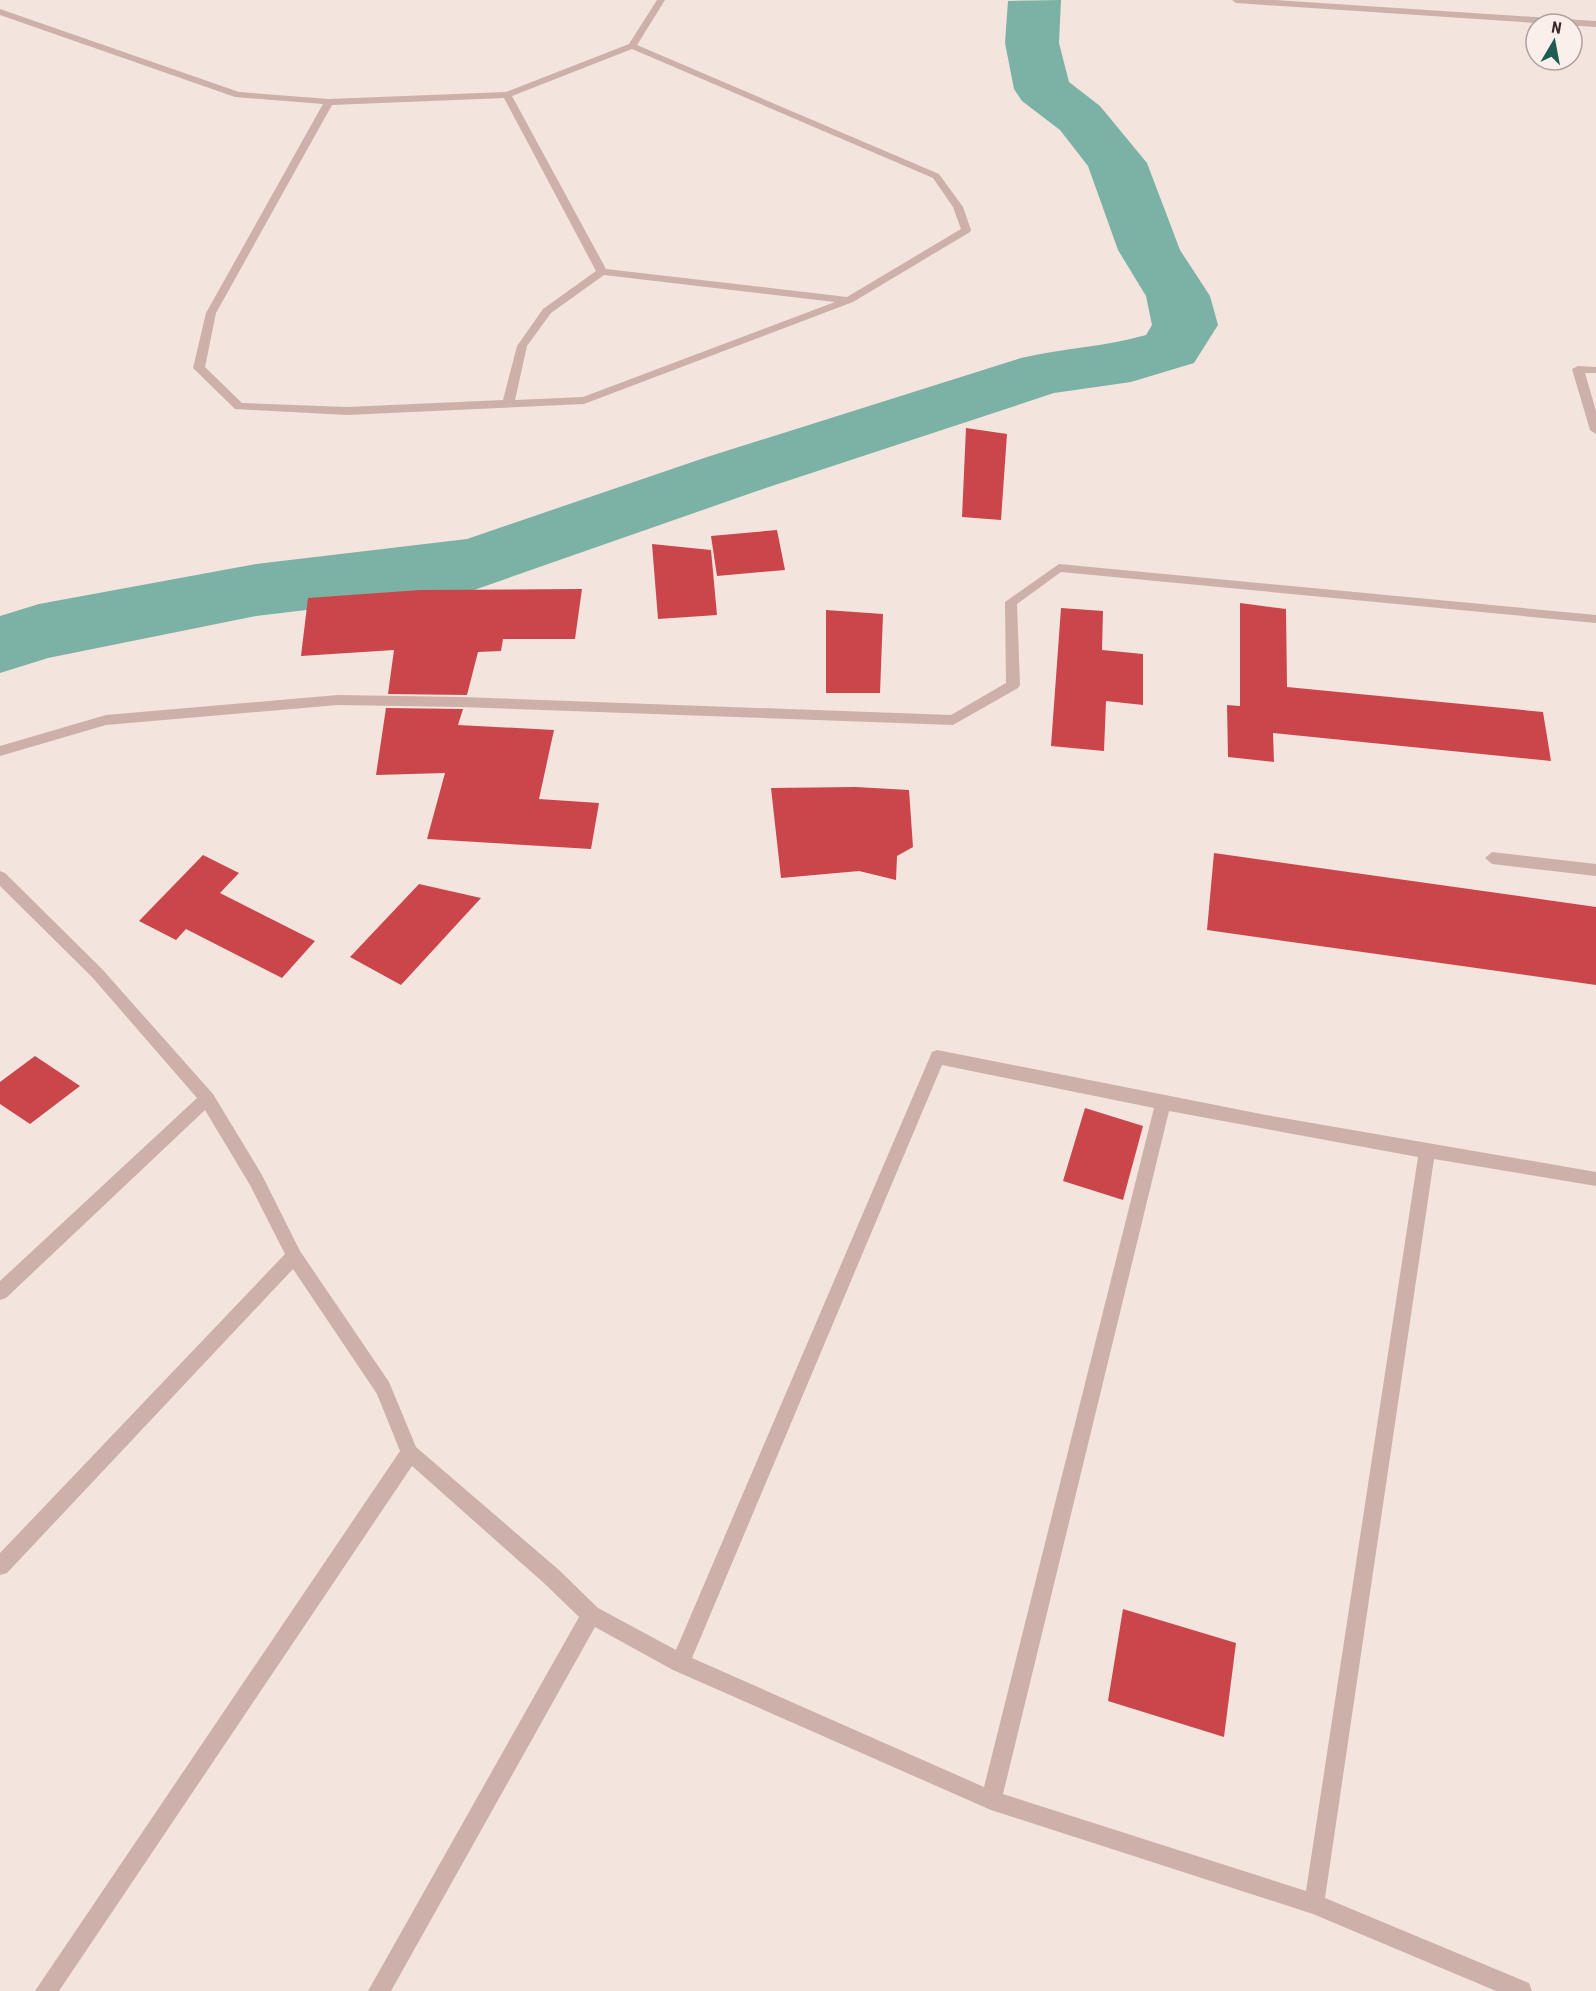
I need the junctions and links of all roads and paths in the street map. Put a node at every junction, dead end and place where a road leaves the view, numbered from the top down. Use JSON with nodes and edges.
{"nodes":[{"id":1,"x":661,"y":0,"type":"edge"},
{"id":2,"x":1236,"y":0,"type":"edge"},
{"id":3,"x":0,"y":12,"type":"edge"},
{"id":4,"x":1596,"y":24,"type":"edge"},
{"id":5,"x":632,"y":46,"type":"junction"},
{"id":6,"x":507,"y":95,"type":"junction"},
{"id":7,"x":329,"y":102,"type":"junction"},
{"id":8,"x":602,"y":272,"type":"junction"},
{"id":9,"x":849,"y":300,"type":"junction"},
{"id":10,"x":1596,"y":370,"type":"edge"},
{"id":11,"x":508,"y":404,"type":"junction"},
{"id":12,"x":1596,"y":430,"type":"edge"},
{"id":13,"x":1596,"y":619,"type":"edge"},
{"id":14,"x":0,"y":750,"type":"edge"},
{"id":15,"x":1492,"y":858,"type":"dead end"},
{"id":16,"x":1596,"y":870,"type":"edge"},
{"id":17,"x":0,"y":877,"type":"edge"},
{"id":18,"x":207,"y":1099,"type":"junction"},
{"id":19,"x":1163,"y":1104,"type":"junction"},
{"id":20,"x":1427,"y":1153,"type":"junction"},
{"id":21,"x":1596,"y":1179,"type":"edge"},
{"id":22,"x":294,"y":1256,"type":"junction"},
{"id":23,"x":0,"y":1292,"type":"edge"},
{"id":24,"x":411,"y":1453,"type":"junction"},
{"id":25,"x":0,"y":1566,"type":"edge"},
{"id":26,"x":591,"y":1615,"type":"junction"},
{"id":27,"x":680,"y":1664,"type":"junction"},
{"id":28,"x":991,"y":1800,"type":"junction"},
{"id":29,"x":1314,"y":1904,"type":"junction"},
{"id":30,"x":46,"y":1991,"type":"edge"},
{"id":31,"x":379,"y":1991,"type":"edge"},
{"id":32,"x":1521,"y":1991,"type":"edge"}],
"edges":[{"from":1,"to":5,"type":"street"},
{"from":2,"to":4,"type":"street"},
{"from":3,"to":7,"type":"street"},
{"from":5,"to":6,"type":"street"},
{"from":5,"to":9,"type":"street"},
{"from":6,"to":7,"type":"street"},
{"from":6,"to":8,"type":"street"},
{"from":7,"to":11,"type":"street"},
{"from":8,"to":9,"type":"street"},
{"from":8,"to":11,"type":"street"},
{"from":9,"to":11,"type":"street"},
{"from":10,"to":12,"type":"street"},
{"from":13,"to":14,"type":"street"},
{"from":15,"to":16,"type":"street"},
{"from":17,"to":18,"type":"street"},
{"from":18,"to":22,"type":"street"},
{"from":18,"to":23,"type":"street"},
{"from":19,"to":20,"type":"street"},
{"from":19,"to":27,"type":"street"},
{"from":19,"to":28,"type":"street"},
{"from":20,"to":21,"type":"street"},
{"from":20,"to":29,"type":"street"},
{"from":22,"to":24,"type":"street"},
{"from":22,"to":25,"type":"street"},
{"from":24,"to":26,"type":"street"},
{"from":24,"to":30,"type":"street"},
{"from":26,"to":27,"type":"street"},
{"from":26,"to":31,"type":"street"},
{"from":27,"to":28,"type":"street"},
{"from":28,"to":29,"type":"street"},
{"from":29,"to":32,"type":"street"}]}
